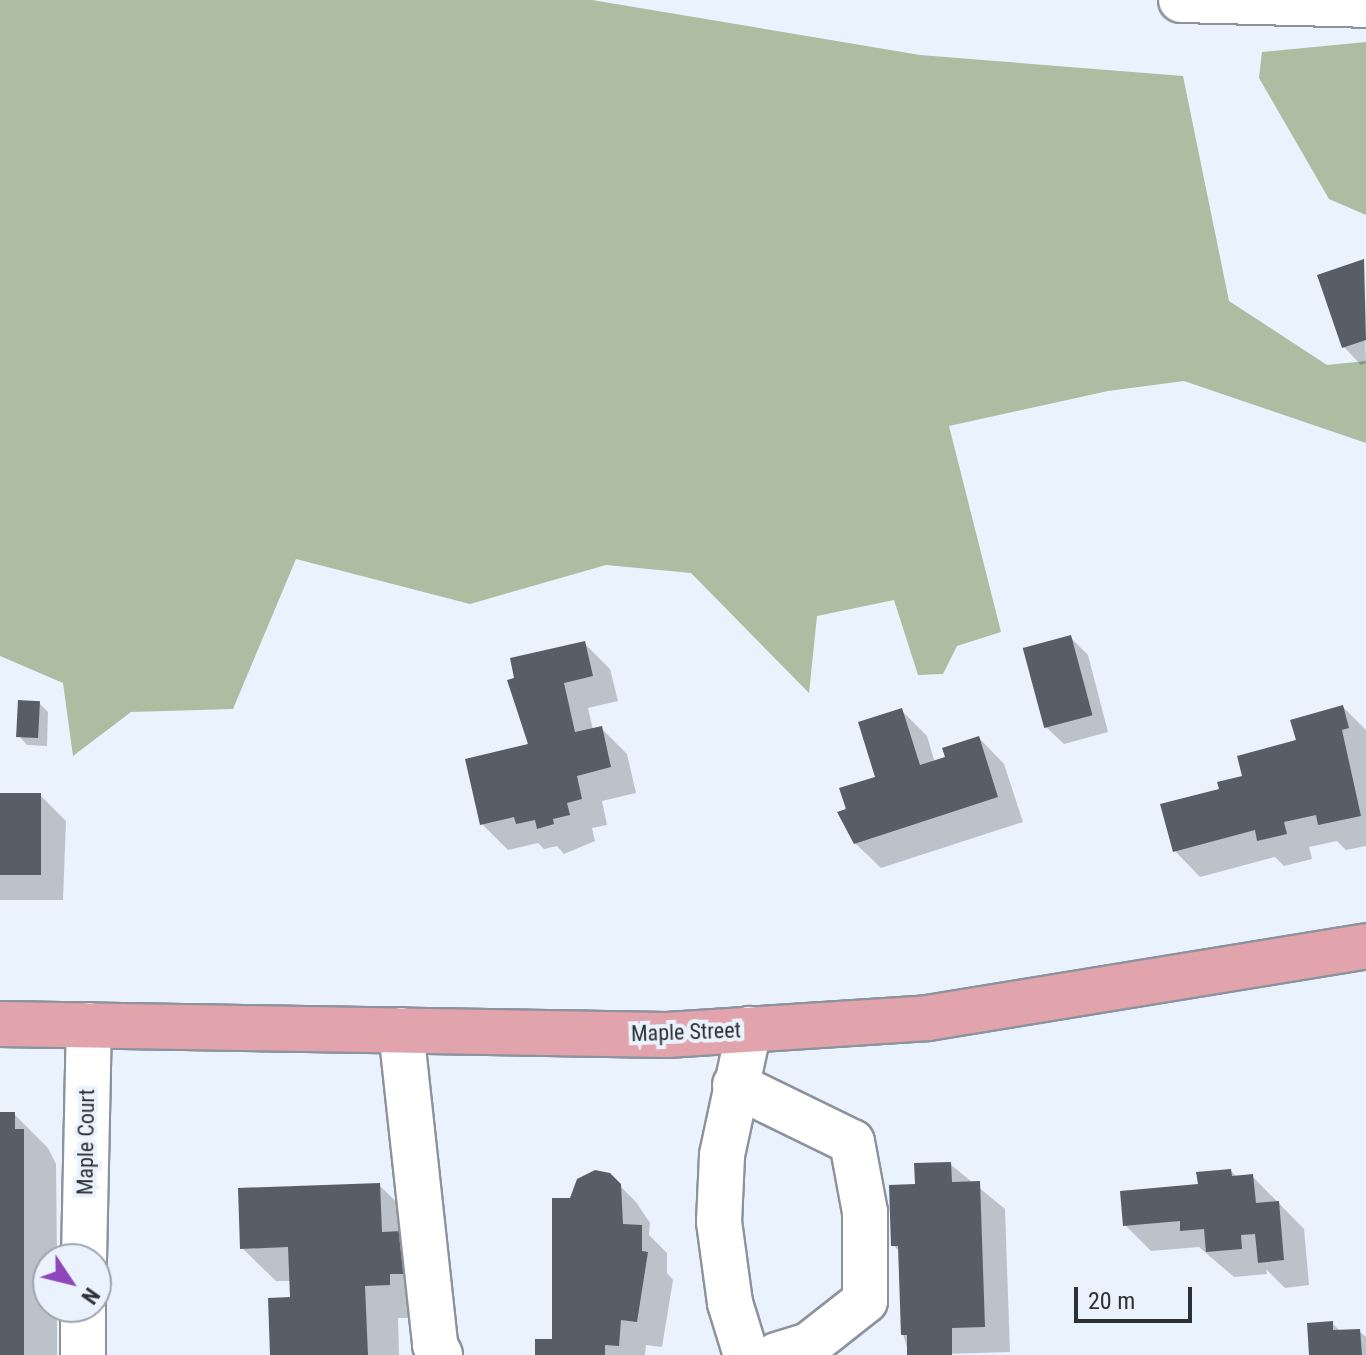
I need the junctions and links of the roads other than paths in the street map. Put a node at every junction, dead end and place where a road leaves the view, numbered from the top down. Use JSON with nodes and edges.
{"nodes":[{"id":1,"x":1181,"y":0,"type":"edge"},
{"id":2,"x":1366,"y":5,"type":"edge"},
{"id":3,"x":1366,"y":946,"type":"edge"},
{"id":4,"x":0,"y":1024,"type":"edge"},
{"id":5,"x":89,"y":1025,"type":"junction"},
{"id":6,"x":749,"y":1029,"type":"junction"},
{"id":7,"x":401,"y":1030,"type":"junction"},
{"id":8,"x":735,"y":1085,"type":"junction"},
{"id":9,"x":84,"y":1243,"type":"edge"},
{"id":10,"x":83,"y":1323,"type":"edge"},
{"id":11,"x":437,"y":1350,"type":"edge"},
{"id":12,"x":83,"y":1355,"type":"edge"},
{"id":13,"x":746,"y":1355,"type":"edge"},
{"id":14,"x":776,"y":1355,"type":"edge"}],
"edges":[{"from":1,"to":2,"type":"street"},
{"from":3,"to":6,"type":"main road","name":"Maple Street"},
{"from":4,"to":5,"type":"main road","name":"Maple Street"},
{"from":5,"to":7,"type":"main road","name":"Maple Street"},
{"from":5,"to":9,"type":"street","name":"Maple Court"},
{"from":6,"to":7,"type":"main road","name":"Maple Street"},
{"from":6,"to":8,"type":"street"},
{"from":7,"to":11,"type":"street"},
{"from":8,"to":13,"type":"street"},
{"from":8,"to":14,"type":"street"},
{"from":10,"to":12,"type":"street"}]}
